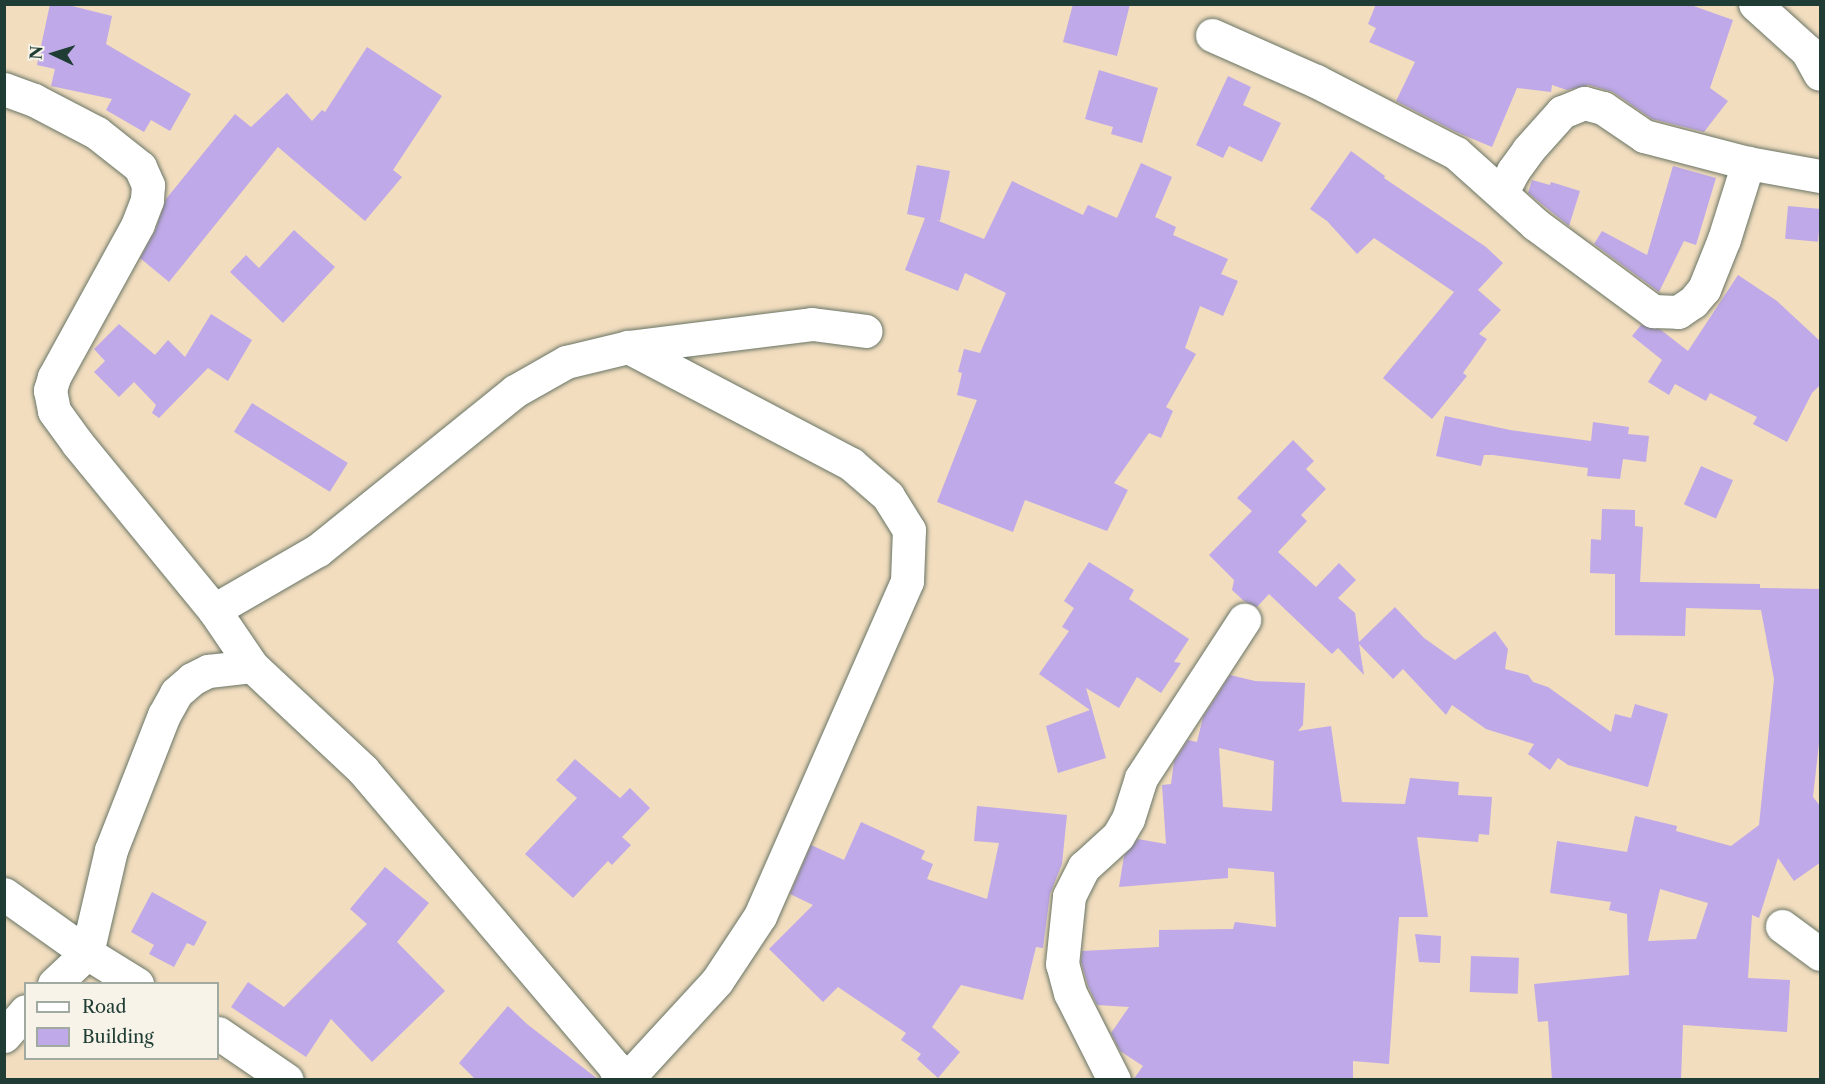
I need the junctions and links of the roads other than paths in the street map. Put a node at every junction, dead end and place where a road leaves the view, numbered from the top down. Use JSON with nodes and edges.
{"nodes":[{"id":1,"x":1755,"y":4,"type":"edge"},
{"id":2,"x":1212,"y":35,"type":"dead end"},
{"id":3,"x":1821,"y":74,"type":"edge"},
{"id":4,"x":4,"y":89,"type":"edge"},
{"id":5,"x":1748,"y":163,"type":"junction"},
{"id":6,"x":1821,"y":176,"type":"edge"},
{"id":7,"x":1502,"y":192,"type":"junction"},
{"id":8,"x":866,"y":331,"type":"dead end"},
{"id":9,"x":628,"y":347,"type":"junction"},
{"id":10,"x":214,"y":610,"type":"junction"},
{"id":11,"x":1244,"y":620,"type":"dead end"},
{"id":12,"x":252,"y":666,"type":"junction"},
{"id":13,"x":4,"y":894,"type":"edge"},
{"id":14,"x":1782,"y":926,"type":"dead end"},
{"id":15,"x":87,"y":953,"type":"junction"},
{"id":16,"x":1821,"y":954,"type":"edge"},
{"id":17,"x":56,"y":982,"type":"edge"},
{"id":18,"x":134,"y":982,"type":"edge"},
{"id":19,"x":24,"y":1013,"type":"edge"},
{"id":20,"x":219,"y":1034,"type":"edge"},
{"id":21,"x":4,"y":1036,"type":"edge"},
{"id":22,"x":287,"y":1080,"type":"edge"},
{"id":23,"x":620,"y":1080,"type":"edge"},
{"id":24,"x":626,"y":1080,"type":"edge"},
{"id":25,"x":1114,"y":1080,"type":"edge"}],
"edges":[{"from":1,"to":3,"type":"street"},
{"from":2,"to":7,"type":"street"},
{"from":4,"to":10,"type":"street"},
{"from":5,"to":6,"type":"street"},
{"from":5,"to":7,"type":"street"},
{"from":5,"to":7,"type":"street"},
{"from":8,"to":9,"type":"street"},
{"from":9,"to":10,"type":"street"},
{"from":9,"to":24,"type":"street"},
{"from":10,"to":12,"type":"street"},
{"from":11,"to":25,"type":"street"},
{"from":12,"to":15,"type":"street"},
{"from":12,"to":23,"type":"street"},
{"from":13,"to":15,"type":"street"},
{"from":14,"to":16,"type":"street"},
{"from":15,"to":17,"type":"street"},
{"from":15,"to":18,"type":"street"},
{"from":19,"to":21,"type":"street"},
{"from":20,"to":22,"type":"street"}]}
